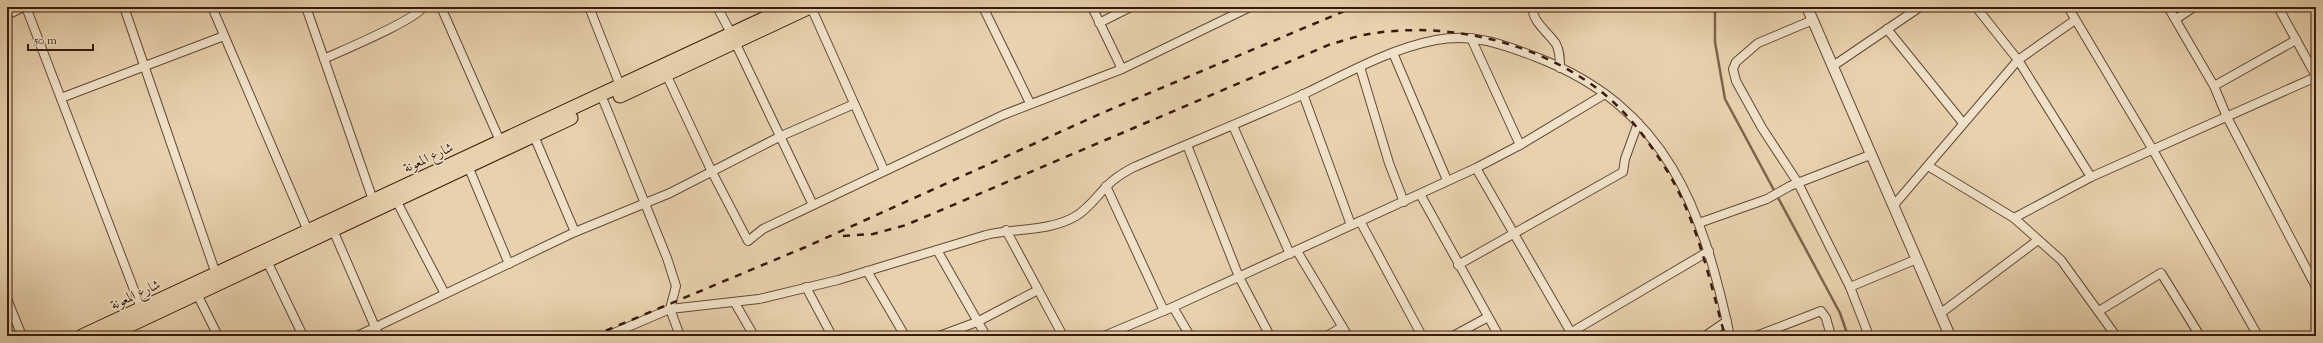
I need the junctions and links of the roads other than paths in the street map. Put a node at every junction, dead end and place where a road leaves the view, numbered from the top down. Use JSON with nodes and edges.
{"nodes":[{"id":1,"x":25,"y":7,"type":"edge"},
{"id":2,"x":124,"y":7,"type":"edge"},
{"id":3,"x":212,"y":7,"type":"edge"},
{"id":4,"x":306,"y":7,"type":"edge"},
{"id":5,"x":424,"y":7,"type":"edge"},
{"id":6,"x":441,"y":7,"type":"edge"},
{"id":7,"x":590,"y":7,"type":"edge"},
{"id":8,"x":717,"y":7,"type":"edge"},
{"id":9,"x":789,"y":7,"type":"edge"},
{"id":10,"x":810,"y":7,"type":"edge"},
{"id":11,"x":983,"y":7,"type":"edge"},
{"id":12,"x":1092,"y":7,"type":"edge"},
{"id":13,"x":1131,"y":7,"type":"edge"},
{"id":14,"x":1250,"y":7,"type":"edge"},
{"id":15,"x":1533,"y":7,"type":"edge"},
{"id":16,"x":1807,"y":7,"type":"edge"},
{"id":17,"x":1920,"y":7,"type":"edge"},
{"id":18,"x":1976,"y":7,"type":"edge"},
{"id":19,"x":2068,"y":7,"type":"edge"},
{"id":20,"x":2168,"y":7,"type":"edge"},
{"id":21,"x":2194,"y":7,"type":"edge"},
{"id":22,"x":2278,"y":7,"type":"edge"},
{"id":23,"x":766,"y":12,"type":"edge"},
{"id":24,"x":7,"y":15,"type":"edge"},
{"id":25,"x":2176,"y":19,"type":"junction"},
{"id":26,"x":1813,"y":20,"type":"junction"},
{"id":27,"x":2075,"y":20,"type":"junction"},
{"id":28,"x":1099,"y":23,"type":"junction"},
{"id":29,"x":1887,"y":29,"type":"junction"},
{"id":30,"x":224,"y":36,"type":"junction"},
{"id":31,"x":733,"y":38,"type":"junction"},
{"id":32,"x":1471,"y":38,"type":"junction"},
{"id":33,"x":2296,"y":40,"type":"junction"},
{"id":34,"x":1393,"y":53,"type":"junction"},
{"id":35,"x":324,"y":59,"type":"junction"},
{"id":36,"x":2018,"y":60,"type":"junction"},
{"id":37,"x":1833,"y":66,"type":"junction"},
{"id":38,"x":2314,"y":66,"type":"edge"},
{"id":39,"x":143,"y":67,"type":"junction"},
{"id":40,"x":1360,"y":67,"type":"junction"},
{"id":41,"x":1560,"y":68,"type":"junction"},
{"id":42,"x":1122,"y":69,"type":"junction"},
{"id":43,"x":666,"y":74,"type":"junction"},
{"id":44,"x":2316,"y":77,"type":"edge"},
{"id":45,"x":2214,"y":86,"type":"junction"},
{"id":46,"x":622,"y":90,"type":"junction"},
{"id":47,"x":1303,"y":94,"type":"junction"},
{"id":48,"x":1605,"y":94,"type":"junction"},
{"id":49,"x":61,"y":98,"type":"junction"},
{"id":50,"x":604,"y":102,"type":"junction"},
{"id":51,"x":1030,"y":103,"type":"junction"},
{"id":52,"x":854,"y":104,"type":"junction"},
{"id":53,"x":2228,"y":117,"type":"junction"},
{"id":54,"x":1638,"y":123,"type":"junction"},
{"id":55,"x":1963,"y":123,"type":"junction"},
{"id":56,"x":1233,"y":126,"type":"junction"},
{"id":57,"x":534,"y":136,"type":"junction"},
{"id":58,"x":779,"y":137,"type":"junction"},
{"id":59,"x":500,"y":141,"type":"junction"},
{"id":60,"x":1187,"y":145,"type":"junction"},
{"id":61,"x":1520,"y":145,"type":"junction"},
{"id":62,"x":2153,"y":150,"type":"junction"},
{"id":63,"x":1870,"y":155,"type":"junction"},
{"id":64,"x":468,"y":166,"type":"junction"},
{"id":65,"x":1928,"y":166,"type":"junction"},
{"id":66,"x":1476,"y":168,"type":"junction"},
{"id":67,"x":884,"y":170,"type":"junction"},
{"id":68,"x":712,"y":172,"type":"junction"},
{"id":69,"x":2090,"y":177,"type":"junction"},
{"id":70,"x":433,"y":178,"type":"junction"},
{"id":71,"x":1447,"y":180,"type":"junction"},
{"id":72,"x":1794,"y":184,"type":"junction"},
{"id":73,"x":1106,"y":186,"type":"junction"},
{"id":74,"x":1420,"y":194,"type":"junction"},
{"id":75,"x":373,"y":200,"type":"junction"},
{"id":76,"x":396,"y":200,"type":"junction"},
{"id":77,"x":1404,"y":202,"type":"junction"},
{"id":78,"x":645,"y":203,"type":"junction"},
{"id":79,"x":813,"y":205,"type":"junction"},
{"id":80,"x":1894,"y":205,"type":"junction"},
{"id":81,"x":2014,"y":218,"type":"junction"},
{"id":82,"x":1360,"y":222,"type":"junction"},
{"id":83,"x":1699,"y":223,"type":"junction"},
{"id":84,"x":1351,"y":225,"type":"junction"},
{"id":85,"x":333,"y":230,"type":"junction"},
{"id":86,"x":1006,"y":230,"type":"junction"},
{"id":87,"x":308,"y":231,"type":"junction"},
{"id":88,"x":575,"y":232,"type":"junction"},
{"id":89,"x":1514,"y":234,"type":"junction"},
{"id":90,"x":2038,"y":240,"type":"junction"},
{"id":91,"x":937,"y":250,"type":"junction"},
{"id":92,"x":1709,"y":252,"type":"junction"},
{"id":93,"x":1294,"y":253,"type":"junction"},
{"id":94,"x":1917,"y":259,"type":"junction"},
{"id":95,"x":267,"y":261,"type":"junction"},
{"id":96,"x":509,"y":264,"type":"junction"},
{"id":97,"x":1458,"y":265,"type":"junction"},
{"id":98,"x":867,"y":271,"type":"junction"},
{"id":99,"x":216,"y":274,"type":"junction"},
{"id":100,"x":1239,"y":277,"type":"junction"},
{"id":101,"x":806,"y":287,"type":"junction"},
{"id":102,"x":1850,"y":287,"type":"junction"},
{"id":103,"x":2316,"y":287,"type":"edge"},
{"id":104,"x":1038,"y":290,"type":"junction"},
{"id":105,"x":197,"y":294,"type":"junction"},
{"id":106,"x":445,"y":294,"type":"junction"},
{"id":107,"x":7,"y":299,"type":"edge"},
{"id":108,"x":736,"y":303,"type":"junction"},
{"id":109,"x":1174,"y":307,"type":"junction"},
{"id":110,"x":141,"y":308,"type":"junction"},
{"id":111,"x":670,"y":309,"type":"junction"},
{"id":112,"x":1164,"y":311,"type":"junction"},
{"id":113,"x":2099,"y":311,"type":"junction"},
{"id":114,"x":1941,"y":313,"type":"junction"},
{"id":115,"x":1488,"y":317,"type":"junction"},
{"id":116,"x":1727,"y":321,"type":"junction"},
{"id":117,"x":977,"y":322,"type":"junction"},
{"id":118,"x":375,"y":326,"type":"junction"},
{"id":119,"x":1342,"y":327,"type":"junction"},
{"id":120,"x":129,"y":332,"type":"edge"},
{"id":121,"x":1570,"y":335,"type":"edge"},
{"id":122,"x":22,"y":336,"type":"edge"},
{"id":123,"x":82,"y":336,"type":"edge"},
{"id":124,"x":107,"y":336,"type":"edge"},
{"id":125,"x":218,"y":336,"type":"edge"},
{"id":126,"x":303,"y":336,"type":"edge"},
{"id":127,"x":357,"y":336,"type":"edge"},
{"id":128,"x":379,"y":336,"type":"edge"},
{"id":129,"x":608,"y":336,"type":"edge"},
{"id":130,"x":680,"y":336,"type":"edge"},
{"id":131,"x":754,"y":336,"type":"edge"},
{"id":132,"x":832,"y":336,"type":"edge"},
{"id":133,"x":905,"y":336,"type":"edge"},
{"id":134,"x":939,"y":336,"type":"edge"},
{"id":135,"x":986,"y":336,"type":"edge"},
{"id":136,"x":1063,"y":336,"type":"edge"},
{"id":137,"x":1104,"y":336,"type":"edge"},
{"id":138,"x":1190,"y":336,"type":"edge"},
{"id":139,"x":1270,"y":336,"type":"edge"},
{"id":140,"x":1327,"y":336,"type":"edge"},
{"id":141,"x":1348,"y":336,"type":"edge"},
{"id":142,"x":1422,"y":336,"type":"edge"},
{"id":143,"x":1453,"y":336,"type":"edge"},
{"id":144,"x":1499,"y":336,"type":"edge"},
{"id":145,"x":1705,"y":336,"type":"edge"},
{"id":146,"x":1730,"y":336,"type":"edge"},
{"id":147,"x":1756,"y":336,"type":"edge"},
{"id":148,"x":1831,"y":336,"type":"edge"},
{"id":149,"x":1869,"y":336,"type":"edge"},
{"id":150,"x":1950,"y":336,"type":"edge"},
{"id":151,"x":2116,"y":336,"type":"edge"},
{"id":152,"x":2200,"y":336,"type":"edge"},
{"id":153,"x":2258,"y":336,"type":"edge"}],
"edges":[{"from":1,"to":24,"type":"street"},
{"from":1,"to":49,"type":"street"},
{"from":2,"to":39,"type":"street"},
{"from":3,"to":30,"type":"street"},
{"from":4,"to":35,"type":"street"},
{"from":5,"to":35,"type":"street"},
{"from":6,"to":59,"type":"street"},
{"from":7,"to":46,"type":"street"},
{"from":8,"to":31,"type":"street"},
{"from":9,"to":23,"type":"highway","name":"شارع المعونة"},
{"from":10,"to":31,"type":"highway","name":"شارع المعونة"},
{"from":10,"to":52,"type":"street"},
{"from":11,"to":51,"type":"street"},
{"from":12,"to":28,"type":"street"},
{"from":13,"to":28,"type":"street"},
{"from":14,"to":42,"type":"street"},
{"from":15,"to":41,"type":"street"},
{"from":16,"to":26,"type":"street"},
{"from":17,"to":29,"type":"street"},
{"from":18,"to":36,"type":"street"},
{"from":19,"to":27,"type":"street"},
{"from":20,"to":25,"type":"street"},
{"from":21,"to":25,"type":"street"},
{"from":22,"to":33,"type":"street"},
{"from":23,"to":31,"type":"highway","name":"شارع المعونة"},
{"from":25,"to":45,"type":"street"},
{"from":26,"to":37,"type":"street"},
{"from":26,"to":72,"type":"street"},
{"from":27,"to":36,"type":"street"},
{"from":27,"to":62,"type":"street"},
{"from":28,"to":42,"type":"street"},
{"from":29,"to":37,"type":"street"},
{"from":29,"to":55,"type":"street"},
{"from":30,"to":39,"type":"street"},
{"from":30,"to":87,"type":"street"},
{"from":31,"to":43,"type":"highway","name":"شارع المعونة"},
{"from":31,"to":46,"type":"highway","name":"شارع المعونة"},
{"from":31,"to":58,"type":"street"},
{"from":32,"to":34,"type":"street"},
{"from":32,"to":41,"type":"street"},
{"from":32,"to":61,"type":"street"},
{"from":33,"to":38,"type":"street"},
{"from":33,"to":45,"type":"street"},
{"from":34,"to":40,"type":"street"},
{"from":34,"to":71,"type":"street"},
{"from":35,"to":75,"type":"street"},
{"from":36,"to":55,"type":"street"},
{"from":36,"to":69,"type":"street"},
{"from":37,"to":63,"type":"street"},
{"from":38,"to":44,"type":"street"},
{"from":39,"to":49,"type":"street"},
{"from":39,"to":99,"type":"street"},
{"from":40,"to":47,"type":"street"},
{"from":40,"to":77,"type":"street"},
{"from":41,"to":48,"type":"street"},
{"from":42,"to":51,"type":"street"},
{"from":43,"to":46,"type":"highway","name":"شارع المعونة"},
{"from":43,"to":68,"type":"street"},
{"from":44,"to":53,"type":"street"},
{"from":45,"to":53,"type":"street"},
{"from":46,"to":50,"type":"highway","name":"شارع المعونة"},
{"from":46,"to":59,"type":"highway","name":"شارع المعونة"},
{"from":47,"to":56,"type":"street"},
{"from":47,"to":84,"type":"street"},
{"from":48,"to":54,"type":"street"},
{"from":48,"to":61,"type":"street"},
{"from":49,"to":110,"type":"street"},
{"from":50,"to":57,"type":"highway","name":"شارع المعونة"},
{"from":50,"to":78,"type":"street"},
{"from":51,"to":67,"type":"street"},
{"from":52,"to":58,"type":"street"},
{"from":52,"to":67,"type":"street"},
{"from":53,"to":62,"type":"street"},
{"from":53,"to":103,"type":"street"},
{"from":54,"to":83,"type":"street"},
{"from":54,"to":89,"type":"street"},
{"from":55,"to":65,"type":"street"},
{"from":56,"to":60,"type":"street"},
{"from":56,"to":93,"type":"street"},
{"from":57,"to":64,"type":"highway","name":"شارع المعونة"},
{"from":57,"to":88,"type":"street"},
{"from":58,"to":68,"type":"street"},
{"from":58,"to":79,"type":"street"},
{"from":59,"to":70,"type":"highway","name":"شارع المعونة"},
{"from":60,"to":73,"type":"street"},
{"from":60,"to":100,"type":"street"},
{"from":61,"to":66,"type":"street"},
{"from":62,"to":69,"type":"street"},
{"from":62,"to":153,"type":"street"},
{"from":63,"to":72,"type":"street"},
{"from":63,"to":80,"type":"street"},
{"from":64,"to":70,"type":"highway","name":"شارع المعونة"},
{"from":64,"to":96,"type":"street"},
{"from":65,"to":80,"type":"street"},
{"from":65,"to":81,"type":"street"},
{"from":66,"to":71,"type":"street"},
{"from":66,"to":89,"type":"street"},
{"from":67,"to":79,"type":"street"},
{"from":68,"to":78,"type":"street"},
{"from":68,"to":79,"type":"street"},
{"from":69,"to":81,"type":"street"},
{"from":70,"to":75,"type":"highway","name":"شارع المعونة"},
{"from":70,"to":76,"type":"highway","name":"شارع المعونة"},
{"from":71,"to":74,"type":"street"},
{"from":72,"to":83,"type":"street"},
{"from":72,"to":102,"type":"street"},
{"from":73,"to":86,"type":"street"},
{"from":73,"to":112,"type":"street"},
{"from":74,"to":77,"type":"street"},
{"from":74,"to":97,"type":"street"},
{"from":75,"to":87,"type":"highway","name":"شارع المعونة"},
{"from":76,"to":85,"type":"highway","name":"شارع المعونة"},
{"from":76,"to":106,"type":"street"},
{"from":77,"to":82,"type":"street"},
{"from":78,"to":88,"type":"street"},
{"from":78,"to":111,"type":"street"},
{"from":80,"to":94,"type":"street"},
{"from":81,"to":90,"type":"street"},
{"from":82,"to":84,"type":"street"},
{"from":82,"to":142,"type":"street"},
{"from":83,"to":92,"type":"street"},
{"from":84,"to":93,"type":"street"},
{"from":85,"to":95,"type":"highway","name":"شارع المعونة"},
{"from":85,"to":118,"type":"street"},
{"from":86,"to":91,"type":"street"},
{"from":86,"to":104,"type":"street"},
{"from":87,"to":99,"type":"highway","name":"شارع المعونة"},
{"from":88,"to":96,"type":"street"},
{"from":89,"to":97,"type":"street"},
{"from":89,"to":121,"type":"street"},
{"from":90,"to":113,"type":"street"},
{"from":90,"to":114,"type":"street"},
{"from":91,"to":98,"type":"street"},
{"from":91,"to":117,"type":"street"},
{"from":92,"to":116,"type":"street"},
{"from":92,"to":121,"type":"street"},
{"from":93,"to":100,"type":"street"},
{"from":93,"to":119,"type":"street"},
{"from":94,"to":102,"type":"street"},
{"from":94,"to":114,"type":"street"},
{"from":95,"to":105,"type":"highway","name":"شارع المعونة"},
{"from":95,"to":126,"type":"street"},
{"from":96,"to":106,"type":"street"},
{"from":97,"to":115,"type":"street"},
{"from":98,"to":101,"type":"street"},
{"from":98,"to":133,"type":"street"},
{"from":99,"to":110,"type":"highway","name":"شارع المعونة"},
{"from":100,"to":109,"type":"street"},
{"from":100,"to":139,"type":"street"},
{"from":101,"to":108,"type":"street"},
{"from":101,"to":132,"type":"street"},
{"from":102,"to":149,"type":"street"},
{"from":104,"to":117,"type":"street"},
{"from":104,"to":136,"type":"street"},
{"from":105,"to":120,"type":"highway","name":"شارع المعونة"},
{"from":105,"to":125,"type":"street"},
{"from":106,"to":118,"type":"street"},
{"from":107,"to":122,"type":"street"},
{"from":108,"to":111,"type":"street"},
{"from":108,"to":131,"type":"street"},
{"from":109,"to":112,"type":"street"},
{"from":109,"to":138,"type":"street"},
{"from":110,"to":123,"type":"highway","name":"شارع المعونة"},
{"from":111,"to":129,"type":"street"},
{"from":111,"to":130,"type":"street"},
{"from":112,"to":137,"type":"street"},
{"from":113,"to":151,"type":"street"},
{"from":113,"to":152,"type":"street"},
{"from":114,"to":150,"type":"street"},
{"from":115,"to":143,"type":"street"},
{"from":115,"to":144,"type":"street"},
{"from":116,"to":145,"type":"street"},
{"from":116,"to":146,"type":"street"},
{"from":117,"to":134,"type":"street"},
{"from":117,"to":135,"type":"street"},
{"from":118,"to":127,"type":"street"},
{"from":118,"to":128,"type":"street"},
{"from":119,"to":140,"type":"street"},
{"from":119,"to":141,"type":"street"},
{"from":120,"to":124,"type":"highway","name":"شارع المعونة"},
{"from":147,"to":148,"type":"street"}]}
